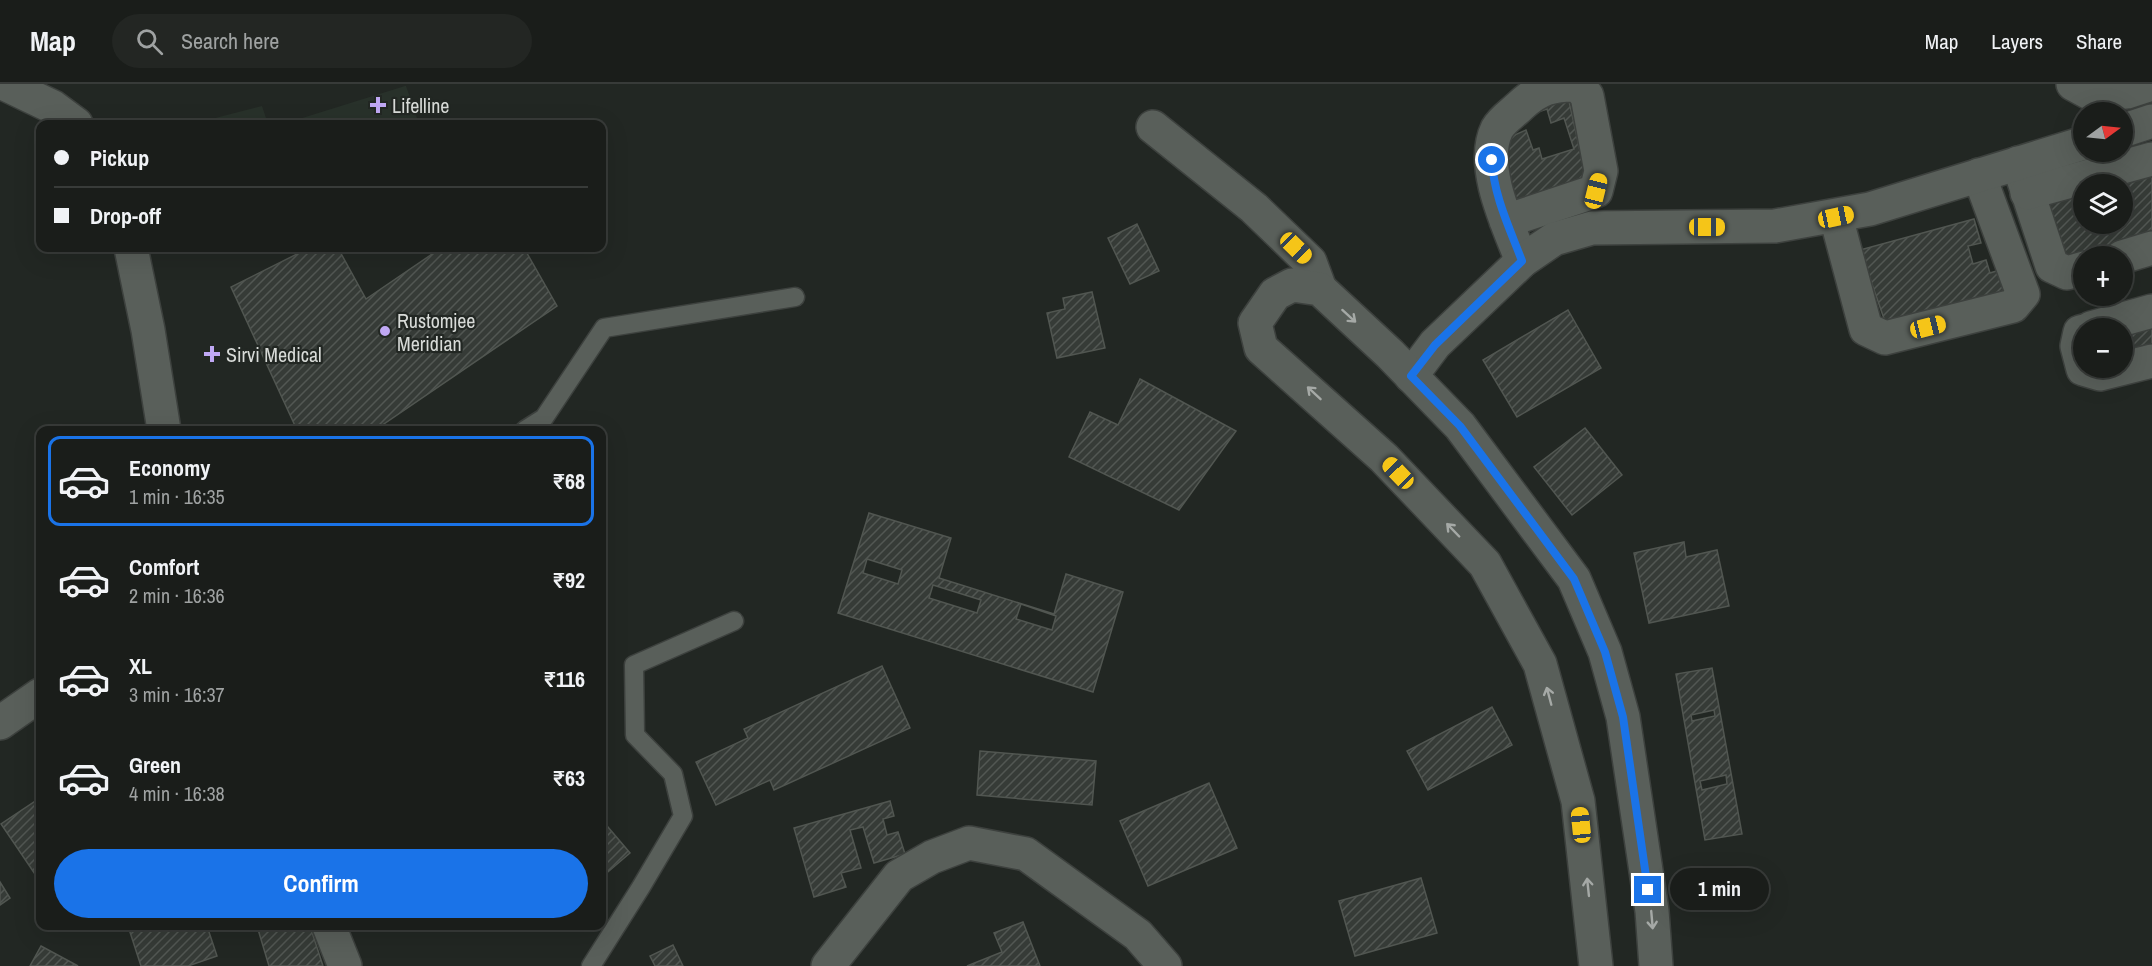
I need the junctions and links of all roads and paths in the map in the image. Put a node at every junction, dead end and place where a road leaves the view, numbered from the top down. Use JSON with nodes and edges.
{"nodes":[{"id":1,"x":5,"y":84,"type":"edge"},
{"id":2,"x":2073,"y":84,"type":"edge"},
{"id":3,"x":2152,"y":84,"type":"edge"},
{"id":4,"x":71,"y":120,"type":"edge"},
{"id":5,"x":2152,"y":121,"type":"edge"},
{"id":6,"x":1153,"y":127,"type":"dead end"},
{"id":7,"x":2133,"y":127,"type":"edge"},
{"id":8,"x":2073,"y":149,"type":"edge"},
{"id":9,"x":2152,"y":159,"type":"edge"},
{"id":10,"x":1979,"y":176,"type":"junction"},
{"id":11,"x":2023,"y":178,"type":"junction"},
{"id":12,"x":1836,"y":217,"type":"junction"},
{"id":13,"x":1506,"y":221,"type":"dead end"},
{"id":14,"x":2152,"y":248,"type":"edge"},
{"id":15,"x":132,"y":252,"type":"edge"},
{"id":16,"x":2133,"y":254,"type":"edge"},
{"id":17,"x":1522,"y":261,"type":"junction"},
{"id":18,"x":2073,"y":271,"type":"edge"},
{"id":19,"x":1320,"y":290,"type":"junction"},
{"id":20,"x":795,"y":297,"type":"dead end"},
{"id":21,"x":2152,"y":311,"type":"edge"},
{"id":22,"x":2127,"y":318,"type":"edge"},
{"id":23,"x":2152,"y":361,"type":"edge"},
{"id":24,"x":2133,"y":366,"type":"edge"},
{"id":25,"x":1411,"y":376,"type":"junction"},
{"id":26,"x":163,"y":426,"type":"edge"},
{"id":27,"x":531,"y":426,"type":"edge"},
{"id":28,"x":734,"y":621,"type":"dead end"},
{"id":29,"x":36,"y":698,"type":"edge"},
{"id":30,"x":0,"y":723,"type":"edge"},
{"id":31,"x":330,"y":930,"type":"edge"},
{"id":32,"x":345,"y":966,"type":"edge"},
{"id":33,"x":591,"y":966,"type":"edge"},
{"id":34,"x":828,"y":966,"type":"edge"},
{"id":35,"x":1165,"y":966,"type":"edge"},
{"id":36,"x":1596,"y":966,"type":"edge"},
{"id":37,"x":1656,"y":966,"type":"edge"}],
"edges":[{"from":1,"to":4,"type":"street"},
{"from":2,"to":3,"type":"street"},
{"from":5,"to":7,"type":"street"},
{"from":6,"to":19,"type":"street"},
{"from":8,"to":11,"type":"street"},
{"from":9,"to":11,"type":"street"},
{"from":10,"to":11,"type":"street"},
{"from":10,"to":12,"type":"street"},
{"from":10,"to":12,"type":"street"},
{"from":11,"to":18,"type":"street"},
{"from":12,"to":17,"type":"street"},
{"from":13,"to":17,"type":"street"},
{"from":14,"to":16,"type":"street"},
{"from":15,"to":26,"type":"street"},
{"from":17,"to":25,"type":"street"},
{"from":19,"to":25,"type":"street","one_way":true},
{"from":36,"to":19,"type":"street","one_way":true},
{"from":20,"to":27,"type":"lane"},
{"from":21,"to":22,"type":"street"},
{"from":23,"to":24,"type":"street"},
{"from":25,"to":37,"type":"street","one_way":true},
{"from":28,"to":33,"type":"lane"},
{"from":29,"to":30,"type":"street"},
{"from":31,"to":32,"type":"street"},
{"from":34,"to":35,"type":"street"}]}
